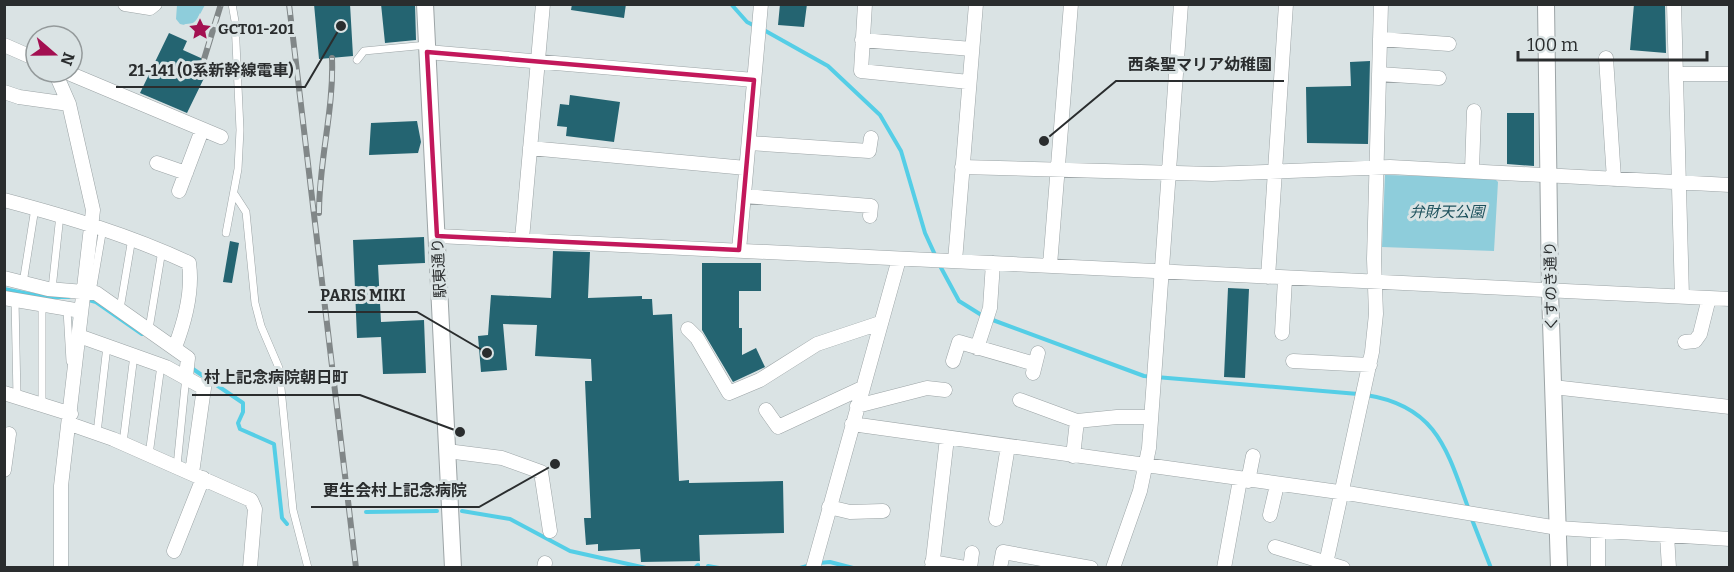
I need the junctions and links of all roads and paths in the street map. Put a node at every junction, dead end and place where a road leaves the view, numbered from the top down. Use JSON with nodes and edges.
{"nodes":[{"id":1,"x":125,"y":4,"type":"edge"},
{"id":2,"x":155,"y":4,"type":"edge"},
{"id":3,"x":232,"y":4,"type":"edge"},
{"id":4,"x":425,"y":4,"type":"edge"},
{"id":5,"x":543,"y":4,"type":"edge"},
{"id":6,"x":761,"y":4,"type":"edge"},
{"id":7,"x":865,"y":4,"type":"edge"},
{"id":8,"x":976,"y":4,"type":"edge"},
{"id":9,"x":1071,"y":4,"type":"edge"},
{"id":10,"x":1181,"y":4,"type":"edge"},
{"id":11,"x":1286,"y":4,"type":"edge"},
{"id":12,"x":1381,"y":4,"type":"edge"},
{"id":13,"x":1546,"y":4,"type":"edge"},
{"id":14,"x":1674,"y":4,"type":"edge"},
{"id":15,"x":138,"y":6,"type":"edge"},
{"id":16,"x":1380,"y":39,"type":"junction"},
{"id":17,"x":862,"y":40,"type":"junction"},
{"id":18,"x":4,"y":45,"type":"edge"},
{"id":19,"x":1449,"y":45,"type":"dead end"},
{"id":20,"x":427,"y":49,"type":"junction"},
{"id":21,"x":972,"y":49,"type":"junction"},
{"id":22,"x":24,"y":54,"type":"edge"},
{"id":23,"x":1606,"y":58,"type":"dead end"},
{"id":24,"x":357,"y":60,"type":"dead end"},
{"id":25,"x":538,"y":63,"type":"junction"},
{"id":26,"x":1379,"y":74,"type":"junction"},
{"id":27,"x":1676,"y":74,"type":"junction"},
{"id":28,"x":1730,"y":74,"type":"edge"},
{"id":29,"x":1439,"y":78,"type":"dead end"},
{"id":30,"x":84,"y":80,"type":"edge"},
{"id":31,"x":754,"y":80,"type":"junction"},
{"id":32,"x":969,"y":82,"type":"junction"},
{"id":33,"x":61,"y":84,"type":"edge"},
{"id":34,"x":4,"y":92,"type":"edge"},
{"id":35,"x":69,"y":104,"type":"junction"},
{"id":36,"x":1474,"y":111,"type":"dead end"},
{"id":37,"x":202,"y":130,"type":"junction"},
{"id":38,"x":221,"y":137,"type":"dead end"},
{"id":39,"x":870,"y":138,"type":"dead end"},
{"id":40,"x":748,"y":143,"type":"junction"},
{"id":41,"x":530,"y":148,"type":"junction"},
{"id":42,"x":157,"y":163,"type":"dead end"},
{"id":43,"x":962,"y":167,"type":"junction"},
{"id":44,"x":746,"y":168,"type":"junction"},
{"id":45,"x":1378,"y":168,"type":"junction"},
{"id":46,"x":1058,"y":170,"type":"junction"},
{"id":47,"x":1472,"y":170,"type":"junction"},
{"id":48,"x":1274,"y":171,"type":"junction"},
{"id":49,"x":186,"y":173,"type":"junction"},
{"id":50,"x":1169,"y":173,"type":"junction"},
{"id":51,"x":1549,"y":177,"type":"junction"},
{"id":52,"x":1614,"y":179,"type":"junction"},
{"id":53,"x":1678,"y":181,"type":"junction"},
{"id":54,"x":1730,"y":185,"type":"edge"},
{"id":55,"x":179,"y":191,"type":"dead end"},
{"id":56,"x":235,"y":195,"type":"junction"},
{"id":57,"x":744,"y":196,"type":"junction"},
{"id":58,"x":4,"y":200,"type":"edge"},
{"id":59,"x":35,"y":208,"type":"junction"},
{"id":60,"x":60,"y":215,"type":"junction"},
{"id":61,"x":870,"y":216,"type":"dead end"},
{"id":62,"x":98,"y":226,"type":"junction"},
{"id":63,"x":226,"y":233,"type":"dead end"},
{"id":64,"x":437,"y":236,"type":"junction"},
{"id":65,"x":132,"y":238,"type":"junction"},
{"id":66,"x":522,"y":239,"type":"junction"},
{"id":67,"x":162,"y":250,"type":"junction"},
{"id":68,"x":739,"y":250,"type":"junction"},
{"id":69,"x":898,"y":259,"type":"junction"},
{"id":70,"x":955,"y":261,"type":"junction"},
{"id":71,"x":993,"y":262,"type":"junction"},
{"id":72,"x":1050,"y":265,"type":"junction"},
{"id":73,"x":1162,"y":271,"type":"junction"},
{"id":74,"x":4,"y":278,"type":"edge"},
{"id":75,"x":1268,"y":278,"type":"junction"},
{"id":76,"x":1285,"y":279,"type":"junction"},
{"id":77,"x":1374,"y":282,"type":"junction"},
{"id":78,"x":23,"y":283,"type":"junction"},
{"id":79,"x":52,"y":289,"type":"junction"},
{"id":80,"x":1550,"y":291,"type":"junction"},
{"id":81,"x":1682,"y":297,"type":"junction"},
{"id":82,"x":1708,"y":298,"type":"junction"},
{"id":83,"x":10,"y":299,"type":"edge"},
{"id":84,"x":1730,"y":299,"type":"edge"},
{"id":85,"x":82,"y":300,"type":"junction"},
{"id":86,"x":42,"y":306,"type":"junction"},
{"id":87,"x":120,"y":309,"type":"junction"},
{"id":88,"x":880,"y":324,"type":"junction"},
{"id":89,"x":148,"y":329,"type":"junction"},
{"id":90,"x":688,"y":329,"type":"dead end"},
{"id":91,"x":1282,"y":333,"type":"dead end"},
{"id":92,"x":79,"y":336,"type":"junction"},
{"id":93,"x":1686,"y":342,"type":"dead end"},
{"id":94,"x":107,"y":346,"type":"junction"},
{"id":95,"x":175,"y":346,"type":"junction"},
{"id":96,"x":977,"y":348,"type":"junction"},
{"id":97,"x":134,"y":355,"type":"junction"},
{"id":98,"x":953,"y":361,"type":"dead end"},
{"id":99,"x":1293,"y":361,"type":"dead end"},
{"id":100,"x":1035,"y":363,"type":"dead end"},
{"id":101,"x":161,"y":365,"type":"junction"},
{"id":102,"x":1370,"y":365,"type":"junction"},
{"id":103,"x":186,"y":375,"type":"junction"},
{"id":104,"x":74,"y":380,"type":"junction"},
{"id":105,"x":1553,"y":387,"type":"junction"},
{"id":106,"x":862,"y":388,"type":"junction"},
{"id":107,"x":945,"y":390,"type":"dead end"},
{"id":108,"x":11,"y":395,"type":"edge"},
{"id":109,"x":1020,"y":400,"type":"dead end"},
{"id":110,"x":42,"y":405,"type":"junction"},
{"id":111,"x":857,"y":406,"type":"junction"},
{"id":112,"x":1730,"y":407,"type":"edge"},
{"id":113,"x":766,"y":410,"type":"dead end"},
{"id":114,"x":1151,"y":417,"type":"junction"},
{"id":115,"x":70,"y":419,"type":"junction"},
{"id":116,"x":1077,"y":421,"type":"junction"},
{"id":117,"x":852,"y":424,"type":"junction"},
{"id":118,"x":9,"y":434,"type":"dead end"},
{"id":119,"x":97,"y":434,"type":"junction"},
{"id":120,"x":947,"y":438,"type":"junction"},
{"id":121,"x":123,"y":443,"type":"junction"},
{"id":122,"x":1008,"y":446,"type":"junction"},
{"id":123,"x":447,"y":450,"type":"junction"},
{"id":124,"x":149,"y":454,"type":"junction"},
{"id":125,"x":1073,"y":456,"type":"junction"},
{"id":126,"x":1253,"y":456,"type":"dead end"},
{"id":127,"x":177,"y":466,"type":"junction"},
{"id":128,"x":1146,"y":466,"type":"junction"},
{"id":129,"x":4,"y":470,"type":"edge"},
{"id":130,"x":198,"y":475,"type":"junction"},
{"id":131,"x":1244,"y":480,"type":"junction"},
{"id":132,"x":1276,"y":485,"type":"junction"},
{"id":133,"x":1343,"y":494,"type":"junction"},
{"id":134,"x":829,"y":507,"type":"junction"},
{"id":135,"x":883,"y":511,"type":"dead end"},
{"id":136,"x":1270,"y":515,"type":"dead end"},
{"id":137,"x":996,"y":519,"type":"dead end"},
{"id":138,"x":1558,"y":528,"type":"junction"},
{"id":139,"x":550,"y":531,"type":"dead end"},
{"id":140,"x":1598,"y":531,"type":"junction"},
{"id":141,"x":1668,"y":535,"type":"junction"},
{"id":142,"x":1730,"y":539,"type":"edge"},
{"id":143,"x":1275,"y":547,"type":"dead end"},
{"id":144,"x":174,"y":550,"type":"dead end"},
{"id":145,"x":814,"y":563,"type":"edge"},
{"id":146,"x":932,"y":565,"type":"edge"},
{"id":147,"x":1325,"y":566,"type":"edge"},
{"id":148,"x":61,"y":567,"type":"edge"},
{"id":149,"x":250,"y":567,"type":"edge"},
{"id":150,"x":308,"y":567,"type":"edge"},
{"id":151,"x":453,"y":567,"type":"edge"},
{"id":152,"x":965,"y":567,"type":"edge"},
{"id":153,"x":1000,"y":567,"type":"edge"},
{"id":154,"x":1091,"y":567,"type":"edge"},
{"id":155,"x":1113,"y":567,"type":"edge"},
{"id":156,"x":1224,"y":567,"type":"edge"},
{"id":157,"x":1343,"y":567,"type":"edge"},
{"id":158,"x":1559,"y":567,"type":"edge"},
{"id":159,"x":1598,"y":567,"type":"edge"},
{"id":160,"x":1669,"y":567,"type":"edge"}],
"edges":[{"from":1,"to":15,"type":"street"},
{"from":2,"to":15,"type":"street"},
{"from":3,"to":56,"type":"lane"},
{"from":4,"to":20,"type":"street","name":"駅東通り"},
{"from":5,"to":25,"type":"street"},
{"from":6,"to":31,"type":"street"},
{"from":7,"to":17,"type":"street"},
{"from":8,"to":21,"type":"street"},
{"from":9,"to":46,"type":"street"},
{"from":10,"to":50,"type":"street"},
{"from":11,"to":48,"type":"street"},
{"from":12,"to":16,"type":"street"},
{"from":13,"to":51,"type":"street","name":"くすのき通り"},
{"from":14,"to":27,"type":"street"},
{"from":16,"to":19,"type":"street"},
{"from":16,"to":26,"type":"street"},
{"from":17,"to":21,"type":"street"},
{"from":17,"to":32,"type":"street"},
{"from":18,"to":22,"type":"street"},
{"from":20,"to":24,"type":"lane"},
{"from":20,"to":25,"type":"street"},
{"from":20,"to":64,"type":"street","name":"駅東通り"},
{"from":21,"to":32,"type":"street"},
{"from":23,"to":52,"type":"street"},
{"from":25,"to":31,"type":"street"},
{"from":25,"to":41,"type":"street"},
{"from":26,"to":29,"type":"street"},
{"from":26,"to":45,"type":"street"},
{"from":27,"to":28,"type":"street"},
{"from":27,"to":53,"type":"street"},
{"from":30,"to":37,"type":"street"},
{"from":31,"to":40,"type":"street"},
{"from":32,"to":43,"type":"street"},
{"from":33,"to":35,"type":"street"},
{"from":34,"to":35,"type":"street"},
{"from":35,"to":62,"type":"street"},
{"from":36,"to":47,"type":"street"},
{"from":37,"to":38,"type":"street"},
{"from":37,"to":49,"type":"street"},
{"from":39,"to":40,"type":"street"},
{"from":40,"to":44,"type":"street"},
{"from":41,"to":44,"type":"street"},
{"from":41,"to":66,"type":"street"},
{"from":42,"to":49,"type":"street"},
{"from":43,"to":46,"type":"street"},
{"from":43,"to":70,"type":"street"},
{"from":44,"to":57,"type":"street"},
{"from":45,"to":47,"type":"street"},
{"from":45,"to":48,"type":"street"},
{"from":45,"to":77,"type":"street"},
{"from":46,"to":50,"type":"street"},
{"from":46,"to":72,"type":"street"},
{"from":47,"to":51,"type":"street"},
{"from":48,"to":50,"type":"street"},
{"from":48,"to":75,"type":"street"},
{"from":49,"to":55,"type":"street"},
{"from":50,"to":73,"type":"street"},
{"from":51,"to":52,"type":"street"},
{"from":51,"to":80,"type":"street","name":"くすのき通り"},
{"from":52,"to":53,"type":"street"},
{"from":53,"to":54,"type":"street"},
{"from":53,"to":81,"type":"street"},
{"from":56,"to":63,"type":"lane"},
{"from":56,"to":150,"type":"lane"},
{"from":57,"to":61,"type":"street"},
{"from":57,"to":68,"type":"street"},
{"from":58,"to":59,"type":"street"},
{"from":59,"to":60,"type":"street"},
{"from":59,"to":78,"type":"lane"},
{"from":60,"to":62,"type":"street"},
{"from":60,"to":79,"type":"lane"},
{"from":62,"to":65,"type":"street"},
{"from":62,"to":85,"type":"street"},
{"from":64,"to":66,"type":"street"},
{"from":64,"to":123,"type":"street","name":"駅東通り"},
{"from":65,"to":67,"type":"street"},
{"from":65,"to":87,"type":"lane"},
{"from":66,"to":68,"type":"street"},
{"from":67,"to":89,"type":"lane"},
{"from":67,"to":95,"type":"street"},
{"from":68,"to":69,"type":"street"},
{"from":69,"to":70,"type":"street"},
{"from":69,"to":88,"type":"street"},
{"from":70,"to":71,"type":"street"},
{"from":71,"to":72,"type":"street"},
{"from":71,"to":96,"type":"street"},
{"from":72,"to":73,"type":"street"},
{"from":73,"to":75,"type":"street"},
{"from":73,"to":114,"type":"street"},
{"from":74,"to":78,"type":"street"},
{"from":75,"to":76,"type":"street"},
{"from":76,"to":77,"type":"street"},
{"from":76,"to":91,"type":"street"},
{"from":77,"to":80,"type":"street"},
{"from":77,"to":102,"type":"street"},
{"from":78,"to":79,"type":"street"},
{"from":79,"to":85,"type":"street"},
{"from":80,"to":81,"type":"street"},
{"from":80,"to":105,"type":"street","name":"くすのき通り"},
{"from":81,"to":82,"type":"street"},
{"from":82,"to":84,"type":"street"},
{"from":82,"to":93,"type":"street"},
{"from":83,"to":86,"type":"street"},
{"from":83,"to":108,"type":"lane"},
{"from":85,"to":86,"type":"street"},
{"from":85,"to":87,"type":"street"},
{"from":85,"to":92,"type":"street"},
{"from":85,"to":104,"type":"lane"},
{"from":86,"to":110,"type":"lane"},
{"from":87,"to":89,"type":"street"},
{"from":88,"to":90,"type":"street"},
{"from":88,"to":106,"type":"street"},
{"from":89,"to":95,"type":"street"},
{"from":92,"to":94,"type":"street"},
{"from":92,"to":104,"type":"street"},
{"from":94,"to":97,"type":"street"},
{"from":94,"to":119,"type":"lane"},
{"from":95,"to":103,"type":"street"},
{"from":96,"to":98,"type":"street"},
{"from":96,"to":100,"type":"street"},
{"from":97,"to":101,"type":"street"},
{"from":97,"to":121,"type":"lane"},
{"from":99,"to":102,"type":"street"},
{"from":101,"to":103,"type":"street"},
{"from":101,"to":124,"type":"lane"},
{"from":102,"to":133,"type":"street"},
{"from":103,"to":127,"type":"lane"},
{"from":103,"to":130,"type":"street"},
{"from":104,"to":115,"type":"street"},
{"from":105,"to":112,"type":"street"},
{"from":105,"to":138,"type":"street","name":"くすのき通り"},
{"from":106,"to":111,"type":"street"},
{"from":106,"to":113,"type":"street"},
{"from":107,"to":111,"type":"street"},
{"from":108,"to":110,"type":"street"},
{"from":109,"to":116,"type":"street"},
{"from":110,"to":115,"type":"street"},
{"from":111,"to":117,"type":"street"},
{"from":114,"to":116,"type":"street"},
{"from":114,"to":128,"type":"street"},
{"from":115,"to":119,"type":"street"},
{"from":115,"to":148,"type":"street"},
{"from":116,"to":125,"type":"street"},
{"from":117,"to":120,"type":"street"},
{"from":117,"to":134,"type":"street"},
{"from":118,"to":129,"type":"street"},
{"from":119,"to":121,"type":"street"},
{"from":120,"to":122,"type":"street"},
{"from":120,"to":146,"type":"street"},
{"from":121,"to":124,"type":"street"},
{"from":122,"to":125,"type":"street"},
{"from":122,"to":137,"type":"street"},
{"from":123,"to":139,"type":"street"},
{"from":123,"to":151,"type":"street","name":"駅東通り"},
{"from":124,"to":127,"type":"street"},
{"from":125,"to":128,"type":"street"},
{"from":126,"to":131,"type":"street"},
{"from":127,"to":130,"type":"street"},
{"from":128,"to":131,"type":"street"},
{"from":128,"to":155,"type":"street"},
{"from":130,"to":144,"type":"street"},
{"from":130,"to":149,"type":"street"},
{"from":131,"to":132,"type":"street"},
{"from":131,"to":156,"type":"street"},
{"from":132,"to":133,"type":"street"},
{"from":132,"to":136,"type":"street"},
{"from":133,"to":138,"type":"street"},
{"from":133,"to":147,"type":"street"},
{"from":134,"to":135,"type":"street"},
{"from":134,"to":145,"type":"street"},
{"from":138,"to":140,"type":"street"},
{"from":138,"to":158,"type":"street","name":"くすのき通り"},
{"from":140,"to":141,"type":"street"},
{"from":140,"to":159,"type":"street"},
{"from":141,"to":142,"type":"street"},
{"from":141,"to":160,"type":"street"},
{"from":143,"to":147,"type":"street"},
{"from":146,"to":152,"type":"street"},
{"from":147,"to":157,"type":"street"},
{"from":153,"to":154,"type":"street"}]}
